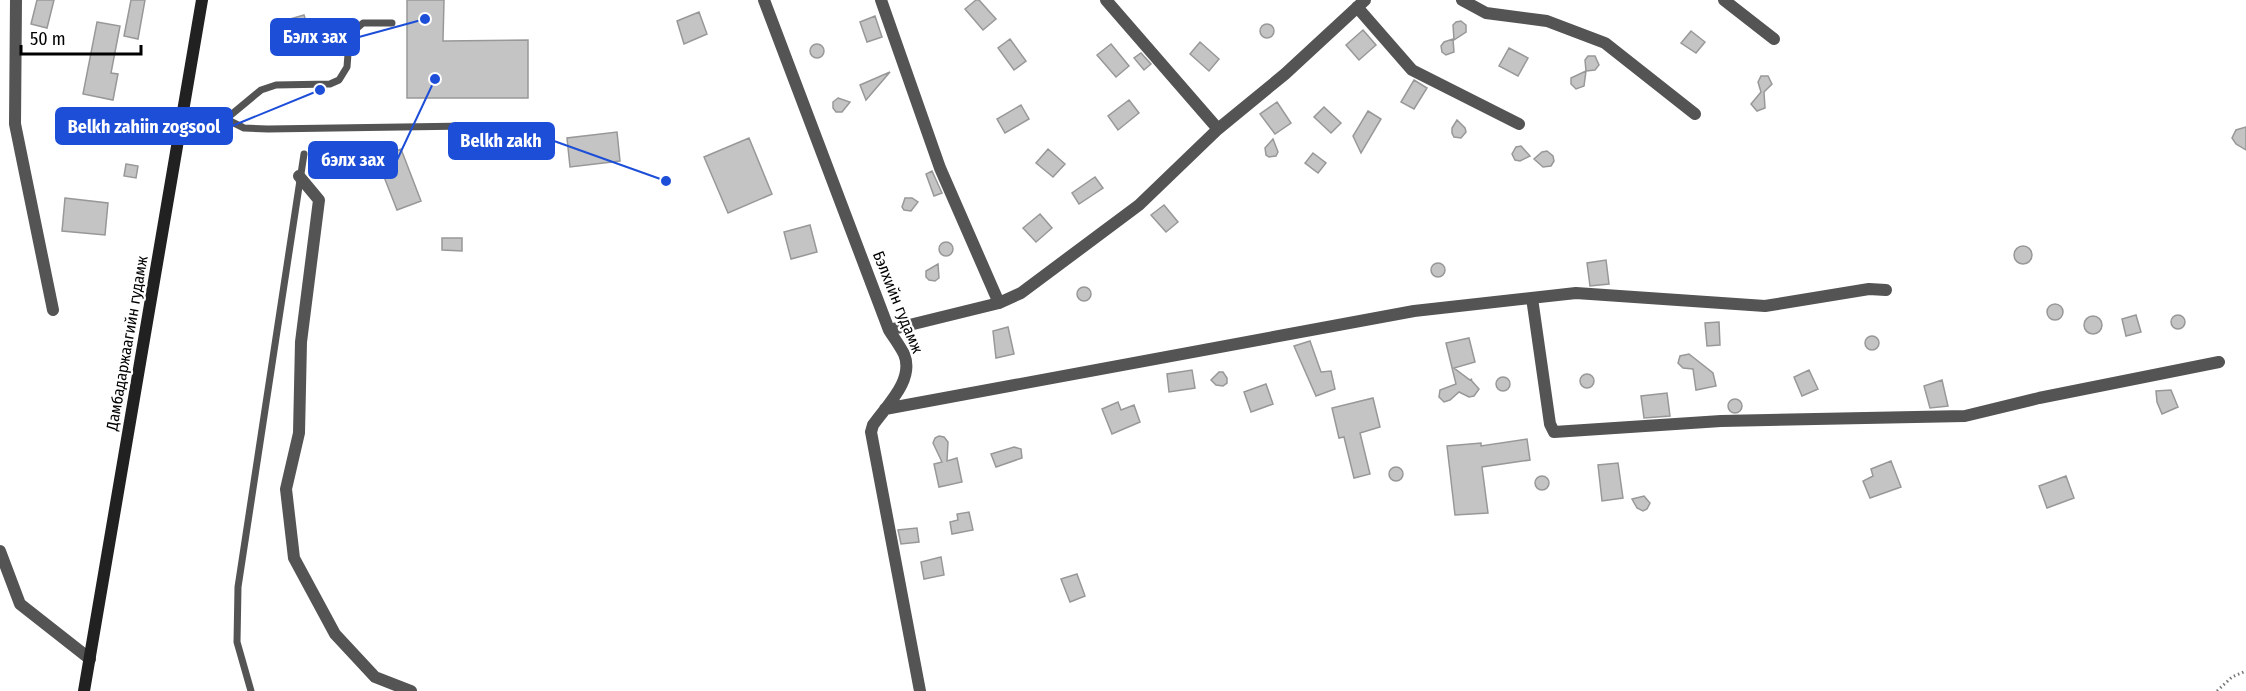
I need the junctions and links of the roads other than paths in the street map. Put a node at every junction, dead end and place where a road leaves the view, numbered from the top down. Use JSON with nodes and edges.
{"nodes":[{"id":1,"x":16,"y":0,"type":"edge"},
{"id":2,"x":202,"y":0,"type":"edge"},
{"id":3,"x":764,"y":0,"type":"edge"},
{"id":4,"x":881,"y":0,"type":"edge"},
{"id":5,"x":1106,"y":0,"type":"edge"},
{"id":6,"x":1462,"y":0,"type":"edge"},
{"id":7,"x":1724,"y":0,"type":"edge"},
{"id":8,"x":1361,"y":4,"type":"edge"},
{"id":9,"x":392,"y":23,"type":"dead end"},
{"id":10,"x":1774,"y":39,"type":"dead end"},
{"id":11,"x":1695,"y":114,"type":"dead end"},
{"id":12,"x":226,"y":119,"type":"junction"},
{"id":13,"x":1519,"y":124,"type":"dead end"},
{"id":14,"x":468,"y":126,"type":"dead end"},
{"id":15,"x":1218,"y":129,"type":"junction"},
{"id":16,"x":180,"y":131,"type":"junction"},
{"id":17,"x":304,"y":154,"type":"dead end"},
{"id":18,"x":299,"y":176,"type":"junction"},
{"id":19,"x":1886,"y":290,"type":"dead end"},
{"id":20,"x":1532,"y":298,"type":"junction"},
{"id":21,"x":999,"y":303,"type":"junction"},
{"id":22,"x":53,"y":310,"type":"dead end"},
{"id":23,"x":890,"y":330,"type":"junction"},
{"id":24,"x":2219,"y":362,"type":"dead end"},
{"id":25,"x":885,"y":409,"type":"junction"},
{"id":26,"x":0,"y":551,"type":"edge"},
{"id":27,"x":90,"y":659,"type":"junction"},
{"id":28,"x":84,"y":691,"type":"edge"},
{"id":29,"x":251,"y":691,"type":"edge"},
{"id":30,"x":411,"y":691,"type":"edge"},
{"id":31,"x":920,"y":691,"type":"edge"}],
"edges":[{"from":1,"to":22,"type":"street"},
{"from":2,"to":16,"type":"main road","name":"Дамбадаржаагийн гудамж"},
{"from":3,"to":23,"type":"street","name":"Бэлхийн гудамж"},
{"from":4,"to":21,"type":"street"},
{"from":5,"to":15,"type":"street"},
{"from":6,"to":11,"type":"street"},
{"from":7,"to":10,"type":"street"},
{"from":8,"to":13,"type":"street"},
{"from":8,"to":15,"type":"street"},
{"from":9,"to":12,"type":"lane"},
{"from":12,"to":14,"type":"lane"},
{"from":12,"to":16,"type":"lane"},
{"from":15,"to":21,"type":"street"},
{"from":16,"to":27,"type":"main road","name":"Дамбадаржаагийн гудамж"},
{"from":17,"to":18,"type":"lane"},
{"from":18,"to":29,"type":"lane"},
{"from":18,"to":30,"type":"street"},
{"from":19,"to":20,"type":"street"},
{"from":20,"to":24,"type":"street"},
{"from":20,"to":25,"type":"street"},
{"from":21,"to":23,"type":"street"},
{"from":23,"to":25,"type":"street","name":"Бэлхийн гудамж"},
{"from":25,"to":31,"type":"street","name":"Бэлхийн гудамж"},
{"from":26,"to":27,"type":"street"},
{"from":27,"to":28,"type":"main road","name":"Дамбадаржаагийн гудамж"}]}
